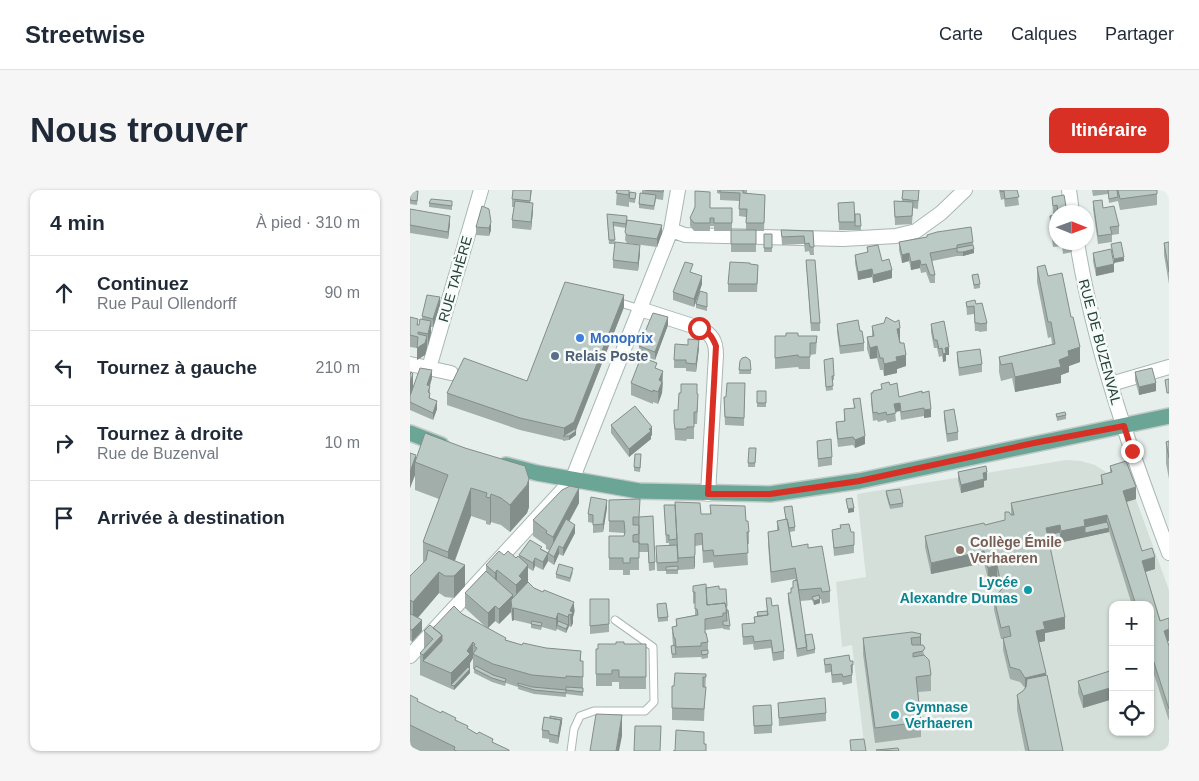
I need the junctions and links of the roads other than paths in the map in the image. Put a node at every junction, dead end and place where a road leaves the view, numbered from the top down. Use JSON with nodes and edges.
{"nodes":[{"id":1,"x":481,"y":190,"type":"edge"},
{"id":2,"x":678,"y":190,"type":"edge"},
{"id":3,"x":965,"y":190,"type":"edge"},
{"id":4,"x":1069,"y":190,"type":"edge"},
{"id":5,"x":1071,"y":205,"type":"edge"},
{"id":6,"x":671,"y":230,"type":"junction"},
{"id":7,"x":1078,"y":250,"type":"edge"},
{"id":8,"x":624,"y":304,"type":"edge"},
{"id":9,"x":640,"y":309,"type":"junction"},
{"id":10,"x":410,"y":364,"type":"edge"},
{"id":11,"x":1169,"y":366,"type":"edge"},
{"id":12,"x":429,"y":368,"type":"junction"},
{"id":13,"x":451,"y":373,"type":"dead end"},
{"id":14,"x":1111,"y":384,"type":"junction"},
{"id":15,"x":1169,"y":416,"type":"edge"},
{"id":16,"x":1124,"y":426,"type":"junction"},
{"id":17,"x":410,"y":432,"type":"edge"},
{"id":18,"x":455,"y":450,"type":"edge"},
{"id":19,"x":491,"y":461,"type":"edge"},
{"id":20,"x":572,"y":480,"type":"junction"},
{"id":21,"x":708,"y":494,"type":"junction"},
{"id":22,"x":1169,"y":553,"type":"edge"},
{"id":23,"x":614,"y":620,"type":"dead end"},
{"id":24,"x":410,"y":656,"type":"edge"},
{"id":25,"x":572,"y":751,"type":"edge"}],
"edges":[{"from":1,"to":12,"type":"street","name":"RUE TAHÈRE"},
{"from":2,"to":6,"type":"street"},
{"from":3,"to":6,"type":"street"},
{"from":4,"to":5,"type":"street"},
{"from":6,"to":9,"type":"street"},
{"from":7,"to":14,"type":"street","name":"RUE DE BUZENVAL"},
{"from":8,"to":9,"type":"lane"},
{"from":9,"to":20,"type":"street"},
{"from":9,"to":21,"type":"street"},
{"from":10,"to":12,"type":"street"},
{"from":11,"to":14,"type":"street"},
{"from":12,"to":13,"type":"street"},
{"from":14,"to":16,"type":"street","name":"RUE DE BUZENVAL"},
{"from":15,"to":16,"type":"main road"},
{"from":16,"to":21,"type":"main road"},
{"from":16,"to":22,"type":"street","name":"RUE DE BUZENVAL"},
{"from":17,"to":18,"type":"main road"},
{"from":19,"to":20,"type":"main road"},
{"from":20,"to":21,"type":"main road"},
{"from":20,"to":24,"type":"street"},
{"from":23,"to":25,"type":"lane"}]}
